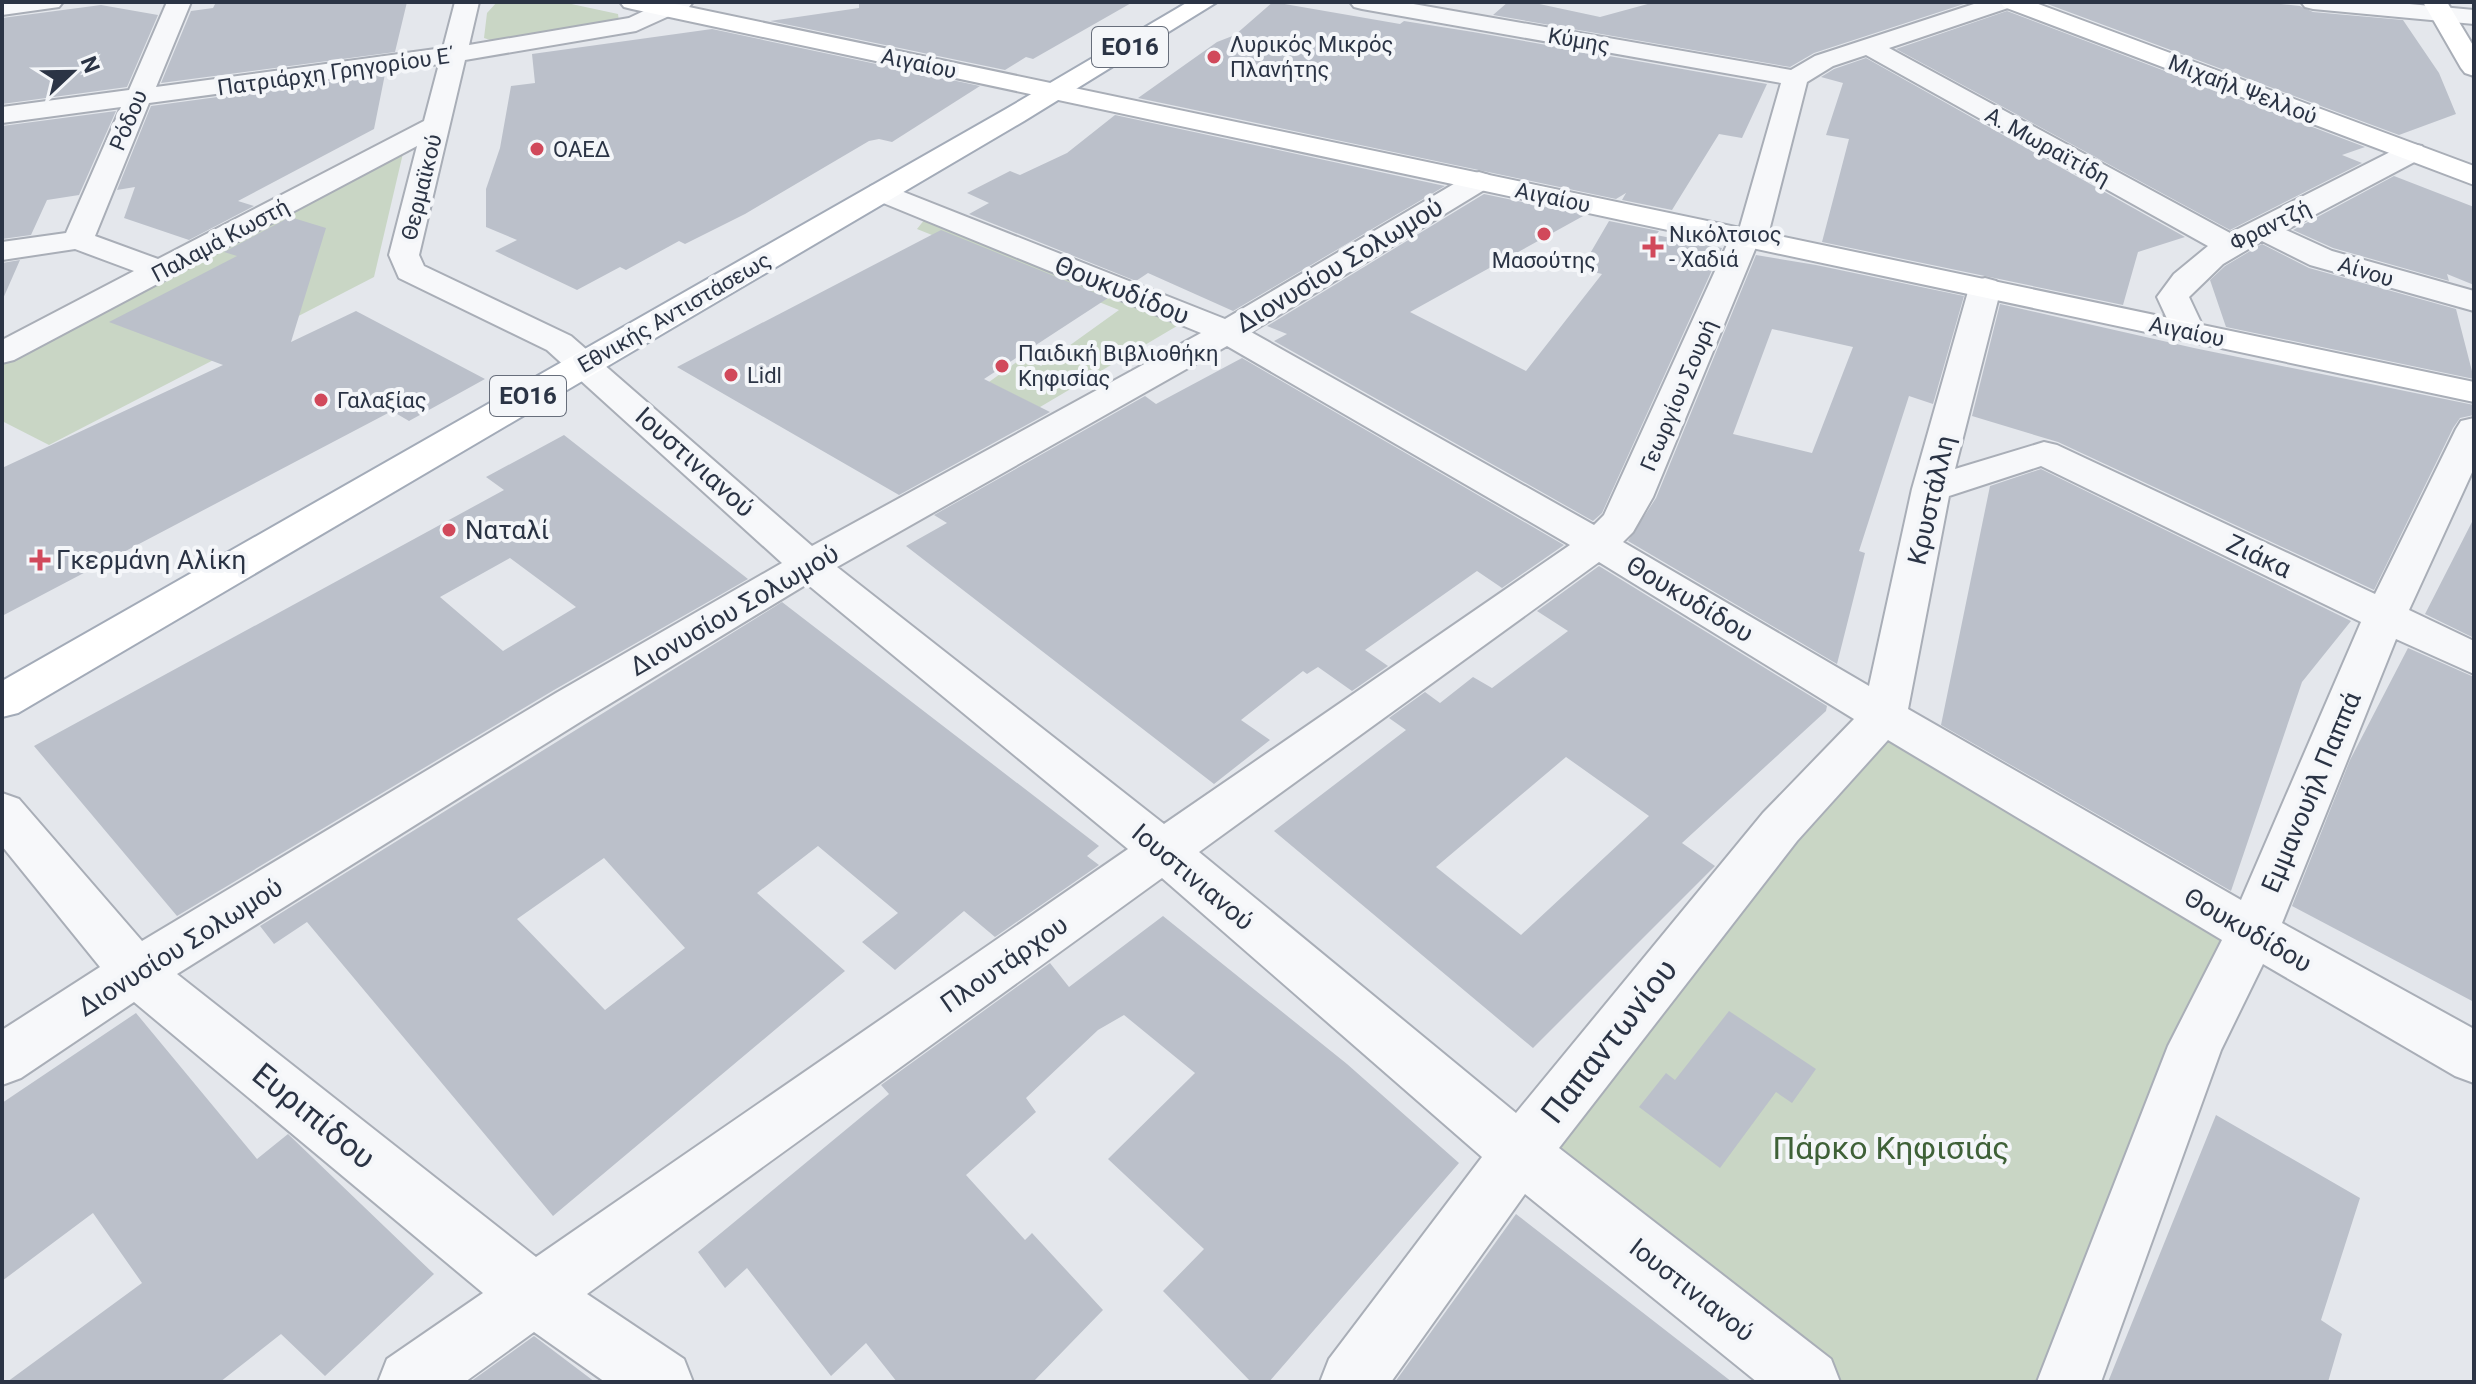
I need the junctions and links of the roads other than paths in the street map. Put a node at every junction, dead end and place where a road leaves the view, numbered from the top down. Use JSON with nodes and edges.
{"nodes":[{"id":1,"x":51,"y":2,"type":"edge"},
{"id":2,"x":179,"y":2,"type":"edge"},
{"id":3,"x":467,"y":2,"type":"edge"},
{"id":4,"x":632,"y":2,"type":"edge"},
{"id":5,"x":1205,"y":2,"type":"edge"},
{"id":6,"x":1362,"y":2,"type":"edge"},
{"id":7,"x":2003,"y":2,"type":"edge"},
{"id":8,"x":2012,"y":2,"type":"edge"},
{"id":9,"x":2313,"y":2,"type":"edge"},
{"id":10,"x":674,"y":6,"type":"edge"},
{"id":11,"x":2,"y":8,"type":"edge"},
{"id":12,"x":1436,"y":8,"type":"edge"},
{"id":13,"x":2438,"y":8,"type":"edge"},
{"id":14,"x":2474,"y":17,"type":"edge"},
{"id":15,"x":1870,"y":47,"type":"junction"},
{"id":16,"x":454,"y":55,"type":"junction"},
{"id":17,"x":2474,"y":68,"type":"edge"},
{"id":18,"x":1795,"y":78,"type":"junction"},
{"id":19,"x":1055,"y":92,"type":"junction"},
{"id":20,"x":137,"y":97,"type":"junction"},
{"id":21,"x":2,"y":115,"type":"edge"},
{"id":22,"x":437,"y":125,"type":"junction"},
{"id":23,"x":2412,"y":152,"type":"junction"},
{"id":24,"x":2474,"y":155,"type":"edge"},
{"id":25,"x":2474,"y":176,"type":"edge"},
{"id":26,"x":1479,"y":181,"type":"junction"},
{"id":27,"x":881,"y":192,"type":"junction"},
{"id":28,"x":2263,"y":230,"type":"junction"},
{"id":29,"x":1748,"y":238,"type":"junction"},
{"id":30,"x":78,"y":240,"type":"junction"},
{"id":31,"x":2227,"y":244,"type":"junction"},
{"id":32,"x":2,"y":251,"type":"edge"},
{"id":33,"x":162,"y":271,"type":"junction"},
{"id":34,"x":1985,"y":288,"type":"junction"},
{"id":35,"x":2474,"y":301,"type":"edge"},
{"id":36,"x":2188,"y":331,"type":"junction"},
{"id":37,"x":1227,"y":332,"type":"junction"},
{"id":38,"x":2,"y":353,"type":"edge"},
{"id":39,"x":585,"y":363,"type":"junction"},
{"id":40,"x":2474,"y":392,"type":"edge"},
{"id":41,"x":2474,"y":429,"type":"edge"},
{"id":42,"x":1931,"y":489,"type":"junction"},
{"id":43,"x":1598,"y":544,"type":"junction"},
{"id":44,"x":809,"y":565,"type":"junction"},
{"id":45,"x":2385,"y":616,"type":"junction"},
{"id":46,"x":2474,"y":659,"type":"edge"},
{"id":47,"x":2,"y":701,"type":"edge"},
{"id":48,"x":1885,"y":714,"type":"junction"},
{"id":49,"x":2,"y":812,"type":"edge"},
{"id":50,"x":1164,"y":851,"type":"junction"},
{"id":51,"x":2252,"y":933,"type":"junction"},
{"id":52,"x":136,"y":972,"type":"junction"},
{"id":53,"x":2474,"y":1058,"type":"edge"},
{"id":54,"x":2,"y":1060,"type":"edge"},
{"id":55,"x":1520,"y":1153,"type":"junction"},
{"id":56,"x":534,"y":1295,"type":"junction"},
{"id":57,"x":410,"y":1382,"type":"edge"},
{"id":58,"x":661,"y":1382,"type":"edge"},
{"id":59,"x":1352,"y":1382,"type":"edge"},
{"id":60,"x":1808,"y":1382,"type":"edge"},
{"id":61,"x":2069,"y":1382,"type":"edge"}],
"edges":[{"from":1,"to":11,"type":"street"},
{"from":2,"to":20,"type":"street","name":"Ρόδου"},
{"from":3,"to":16,"type":"street","name":"Θερμαϊκού"},
{"from":4,"to":10,"type":"main road","name":"Αιγαίου"},
{"from":5,"to":19,"type":"main road","number":"ΕΟ16"},
{"from":6,"to":12,"type":"street","name":"Κύμης"},
{"from":7,"to":15,"type":"street"},
{"from":8,"to":23,"type":"main road","name":"Μιχαήλ Ψελλού"},
{"from":9,"to":13,"type":"street"},
{"from":10,"to":16,"type":"street","name":"Πατριάρχη Γρηγορίου Ε΄"},
{"from":10,"to":19,"type":"main road","name":"Αιγαίου"},
{"from":12,"to":18,"type":"street","name":"Κύμης"},
{"from":13,"to":14,"type":"street"},
{"from":13,"to":17,"type":"main road"},
{"from":15,"to":18,"type":"street"},
{"from":15,"to":31,"type":"street","name":"Α. Μωραϊτίδη"},
{"from":16,"to":20,"type":"street","name":"Πατριάρχη Γρηγορίου Ε΄"},
{"from":16,"to":22,"type":"street","name":"Θερμαϊκού"},
{"from":18,"to":29,"type":"street","name":"Γεωργίου Σουρή"},
{"from":19,"to":26,"type":"main road","name":"Αιγαίου"},
{"from":19,"to":27,"type":"main road","name":"Εθνικής Αντιστάσεως","number":"ΕΟ16"},
{"from":20,"to":21,"type":"street","name":"Πατριάρχη Γρηγορίου Ε΄"},
{"from":20,"to":30,"type":"street","name":"Ρόδου"},
{"from":22,"to":33,"type":"street","name":"Παλαμά Κωστή"},
{"from":22,"to":39,"type":"street","name":"Θερμαϊκού"},
{"from":23,"to":24,"type":"main road"},
{"from":23,"to":25,"type":"main road","name":"Μιχαήλ Ψελλού"},
{"from":23,"to":28,"type":"street","name":"Φραντζή"},
{"from":26,"to":29,"type":"main road","name":"Αιγαίου"},
{"from":26,"to":37,"type":"street","name":"Διονυσίου Σολωμού"},
{"from":27,"to":37,"type":"street","name":"Θουκυδίδου"},
{"from":27,"to":39,"type":"main road","name":"Εθνικής Αντιστάσεως","number":"ΕΟ16"},
{"from":28,"to":31,"type":"street","name":"Φραντζή"},
{"from":28,"to":35,"type":"street","name":"Αίνου"},
{"from":29,"to":34,"type":"main road","name":"Αιγαίου"},
{"from":29,"to":43,"type":"street","name":"Γεωργίου Σουρή"},
{"from":30,"to":32,"type":"street"},
{"from":30,"to":33,"type":"street"},
{"from":31,"to":36,"type":"street","name":"Φραντζή"},
{"from":33,"to":38,"type":"street","name":"Παλαμά Κωστή"},
{"from":34,"to":36,"type":"main road","name":"Αιγαίου"},
{"from":34,"to":42,"type":"street","name":"Κρυστάλλη"},
{"from":36,"to":40,"type":"main road","name":"Αιγαίου"},
{"from":37,"to":43,"type":"street","name":"Θουκυδίδου"},
{"from":37,"to":44,"type":"street","name":"Διονυσίου Σολωμού"},
{"from":39,"to":44,"type":"street","name":"Ιουστινιανού"},
{"from":39,"to":47,"type":"main road","name":"Εθνικής Αντιστάσεως","number":"ΕΟ16"},
{"from":41,"to":45,"type":"street","name":"Εμμανουήλ Παππά"},
{"from":42,"to":45,"type":"street","name":"Ζιάκα"},
{"from":42,"to":48,"type":"street","name":"Κρυστάλλη"},
{"from":43,"to":48,"type":"street","name":"Θουκυδίδου"},
{"from":43,"to":50,"type":"street","name":"Πλουτάρχου"},
{"from":44,"to":50,"type":"street","name":"Ιουστινιανού"},
{"from":44,"to":52,"type":"street","name":"Διονυσίου Σολωμού"},
{"from":45,"to":46,"type":"street","name":"Ζιάκα"},
{"from":45,"to":51,"type":"street","name":"Εμμανουήλ Παππά"},
{"from":48,"to":51,"type":"street","name":"Θουκυδίδου"},
{"from":48,"to":55,"type":"street","name":"Παπαντωνίου"},
{"from":49,"to":52,"type":"street","name":"Ευριπίδου"},
{"from":50,"to":55,"type":"street","name":"Ιουστινιανού"},
{"from":50,"to":56,"type":"street","name":"Πλουτάρχου"},
{"from":51,"to":53,"type":"street","name":"Θουκυδίδου"},
{"from":51,"to":61,"type":"street","name":"Εμμανουήλ Παππά"},
{"from":52,"to":54,"type":"street","name":"Διονυσίου Σολωμού"},
{"from":52,"to":56,"type":"street","name":"Ευριπίδου"},
{"from":55,"to":59,"type":"street","name":"Παπαντωνίου"},
{"from":55,"to":60,"type":"street","name":"Ιουστινιανού"},
{"from":56,"to":57,"type":"street","name":"Πλουτάρχου"},
{"from":56,"to":58,"type":"street","name":"Ευριπίδου"}]}
